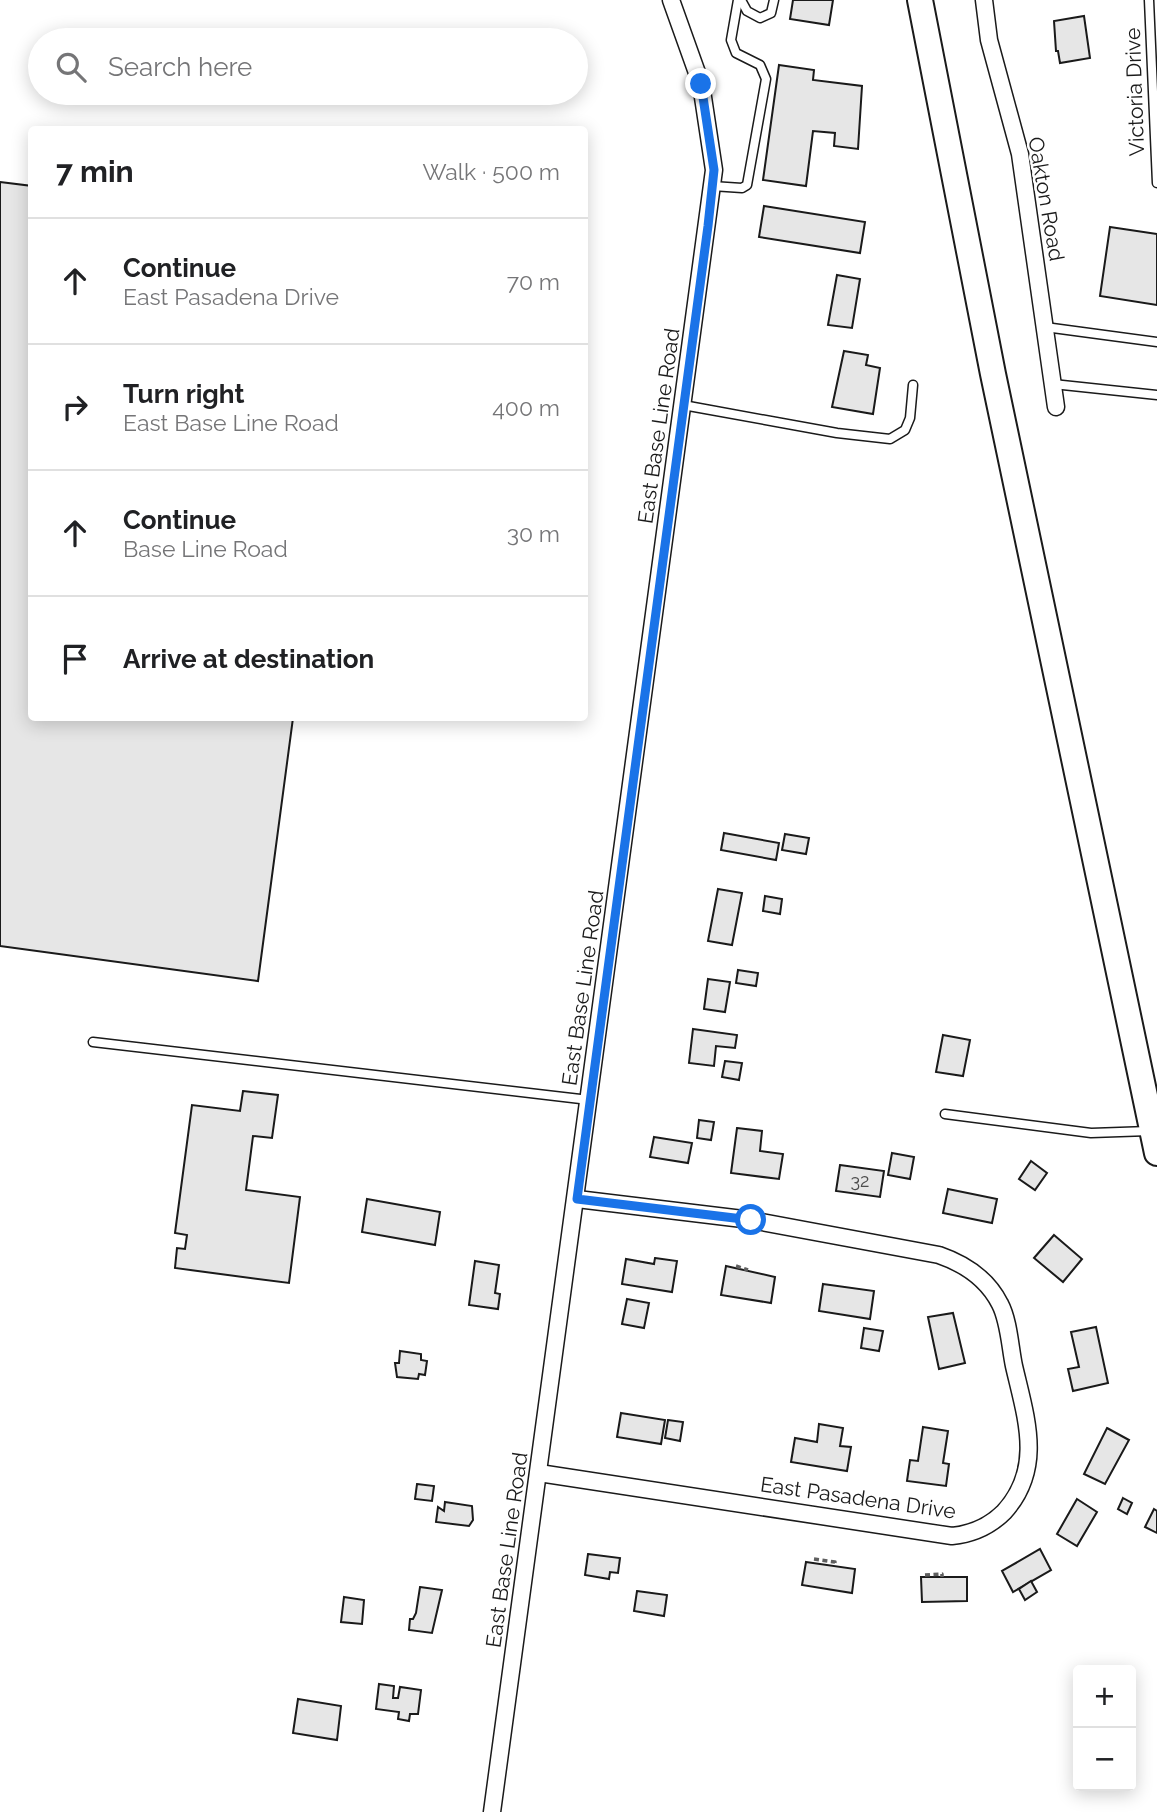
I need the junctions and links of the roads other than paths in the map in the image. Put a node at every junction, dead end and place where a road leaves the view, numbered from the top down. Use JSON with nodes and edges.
{"nodes":[{"id":1,"x":671,"y":0,"type":"edge"},
{"id":2,"x":740,"y":0,"type":"edge"},
{"id":3,"x":774,"y":0,"type":"edge"},
{"id":4,"x":920,"y":0,"type":"edge"},
{"id":5,"x":984,"y":0,"type":"edge"},
{"id":6,"x":1149,"y":0,"type":"edge"},
{"id":7,"x":1156,"y":174,"type":"edge"},
{"id":8,"x":713,"y":178,"type":"junction"},
{"id":9,"x":1157,"y":183,"type":"edge"},
{"id":10,"x":1045,"y":327,"type":"junction"},
{"id":11,"x":1157,"y":342,"type":"edge"},
{"id":12,"x":1053,"y":384,"type":"junction"},
{"id":13,"x":913,"y":385,"type":"dead end"},
{"id":14,"x":1157,"y":395,"type":"edge"},
{"id":15,"x":683,"y":405,"type":"junction"},
{"id":16,"x":1056,"y":407,"type":"dead end"},
{"id":17,"x":93,"y":1042,"type":"dead end"},
{"id":18,"x":589,"y":1100,"type":"junction"},
{"id":19,"x":945,"y":1114,"type":"dead end"},
{"id":20,"x":1155,"y":1144,"type":"edge"},
{"id":21,"x":577,"y":1199,"type":"junction"},
{"id":22,"x":539,"y":1473,"type":"junction"},
{"id":23,"x":492,"y":1812,"type":"edge"}],
"edges":[{"from":1,"to":8,"type":"street","name":"East Base Line Road"},
{"from":2,"to":3,"type":"lane"},
{"from":2,"to":8,"type":"lane"},
{"from":4,"to":20,"type":"main road"},
{"from":5,"to":10,"type":"street","name":"Oakton Road"},
{"from":6,"to":7,"type":"lane","name":"Victoria Drive"},
{"from":7,"to":9,"type":"lane","name":"Victoria Drive"},
{"from":8,"to":15,"type":"street","name":"East Base Line Road"},
{"from":10,"to":11,"type":"lane"},
{"from":10,"to":12,"type":"street","name":"Oakton Road"},
{"from":12,"to":14,"type":"lane"},
{"from":12,"to":16,"type":"street","name":"Oakton Road"},
{"from":13,"to":15,"type":"lane"},
{"from":15,"to":18,"type":"street","name":"East Base Line Road"},
{"from":17,"to":18,"type":"lane"},
{"from":18,"to":21,"type":"street","name":"East Base Line Road"},
{"from":19,"to":20,"type":"lane"},
{"from":21,"to":22,"type":"street","name":"East Base Line Road"},
{"from":21,"to":22,"type":"street","name":"East Pasadena Drive"},
{"from":22,"to":23,"type":"street","name":"East Base Line Road"}]}
